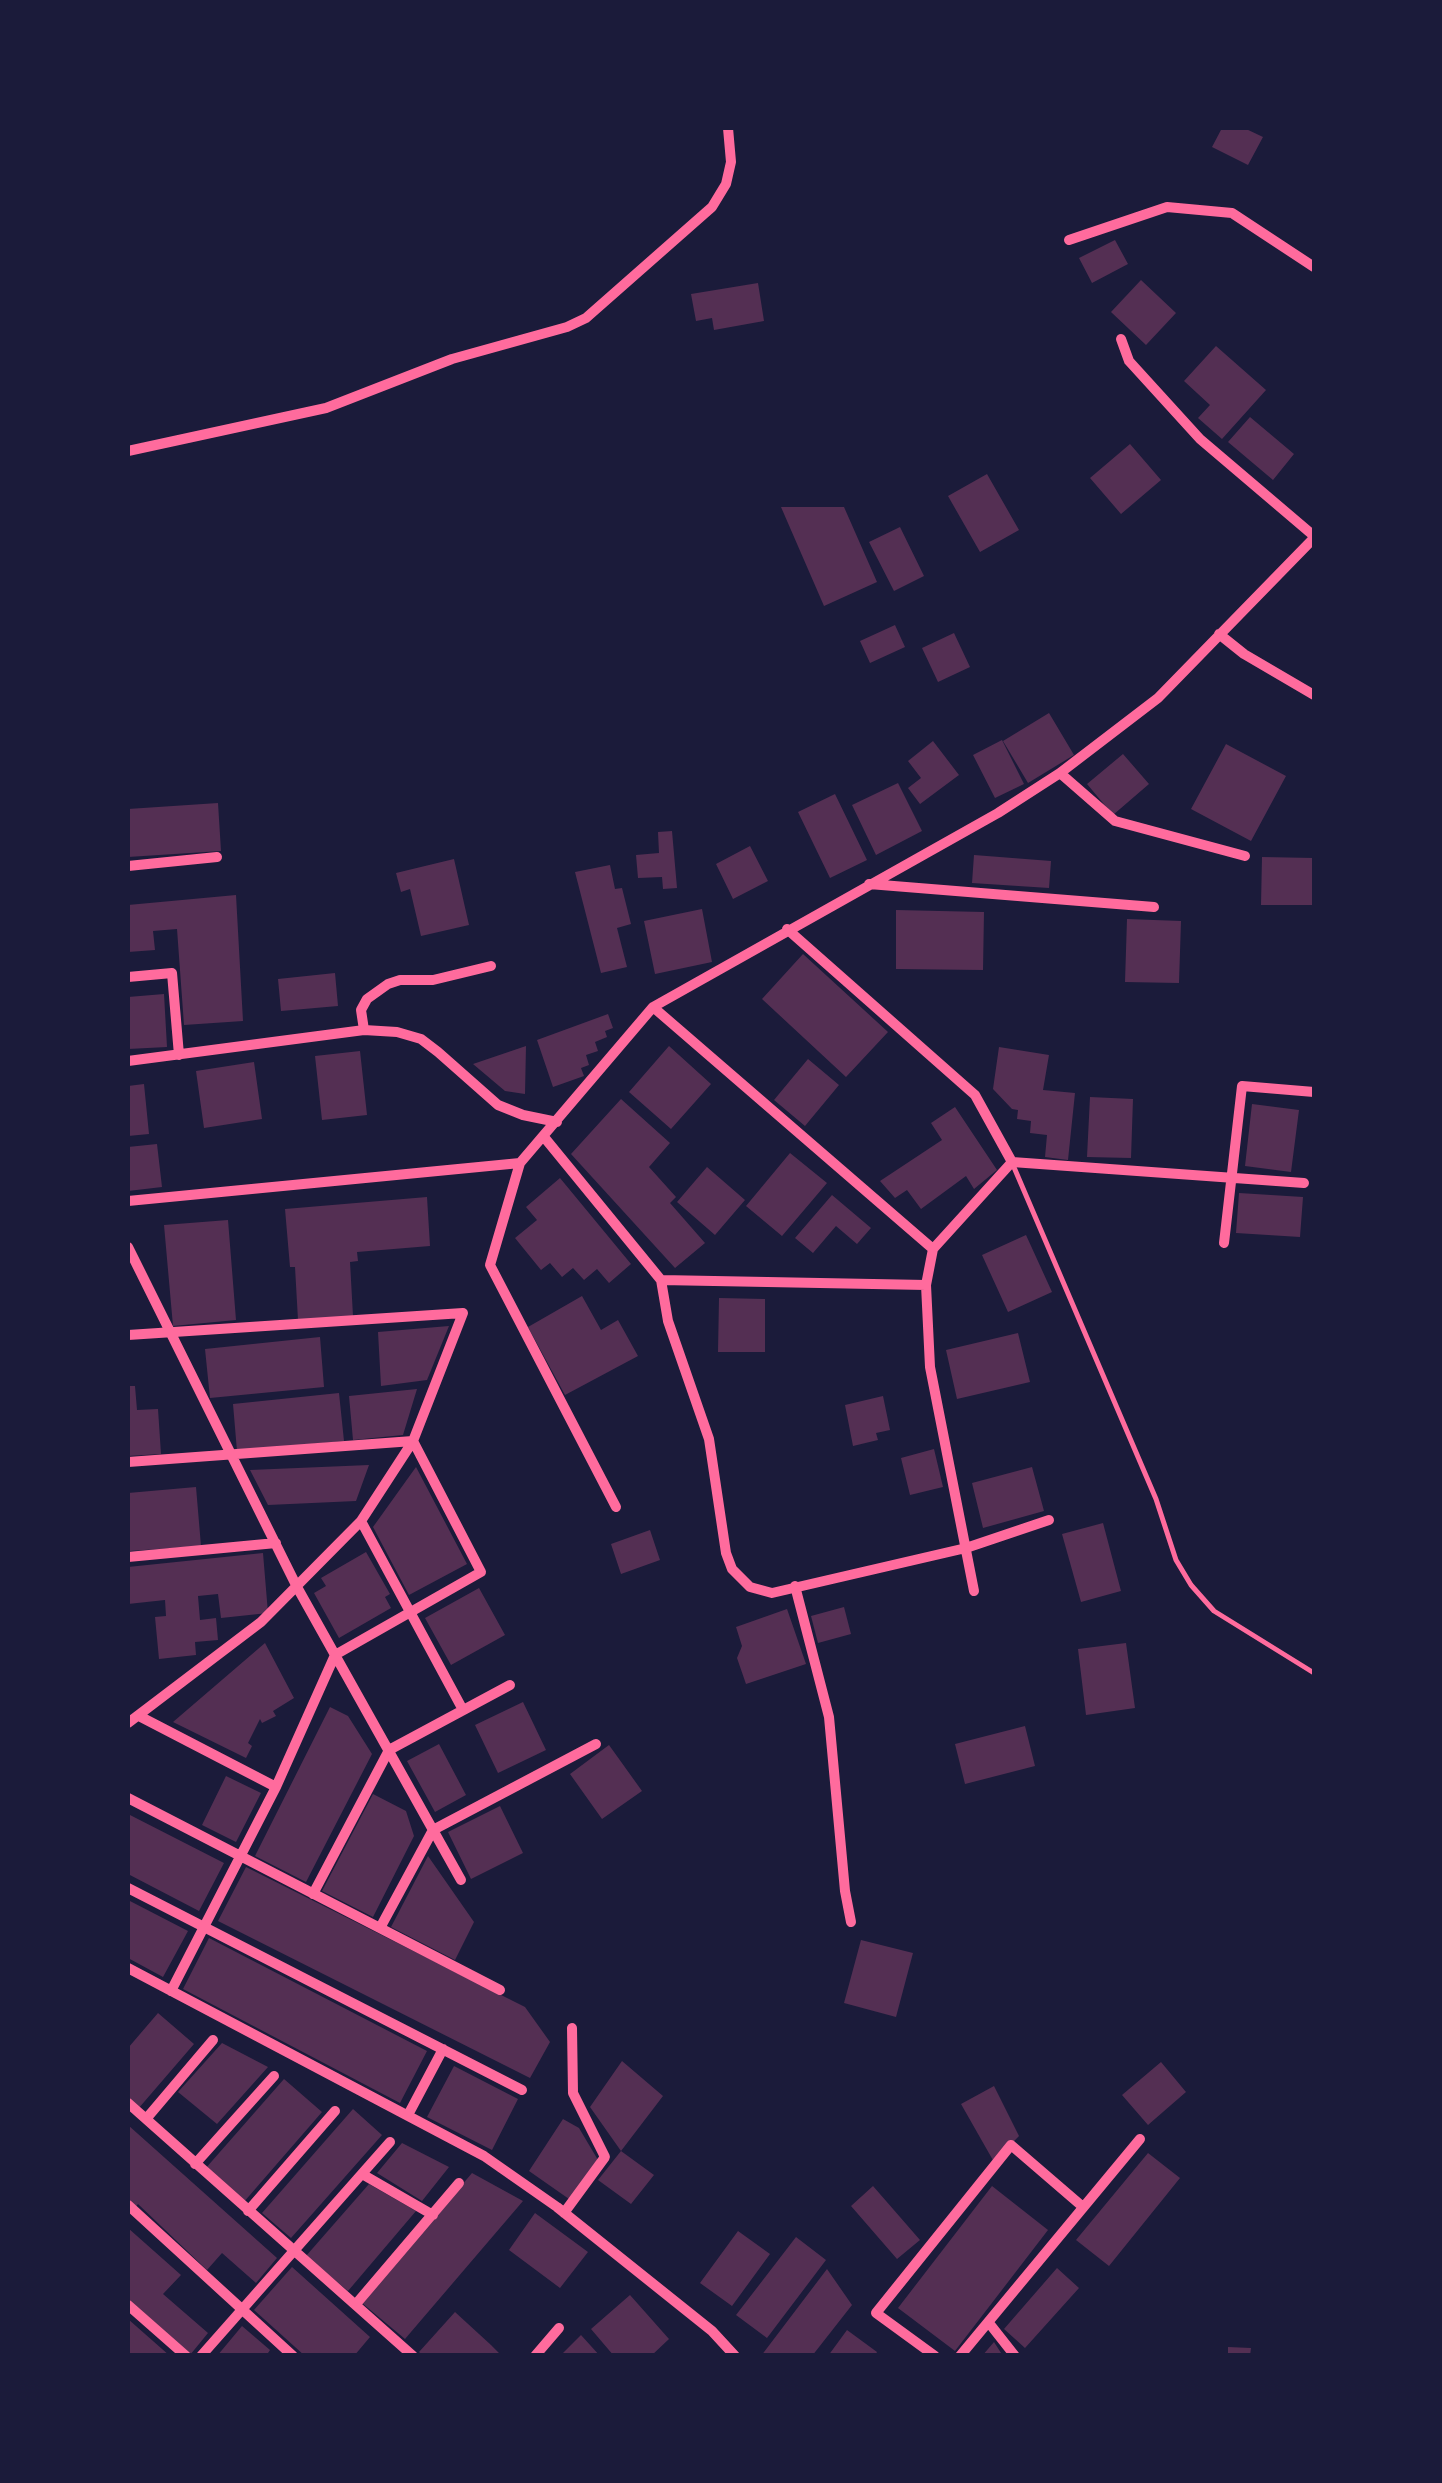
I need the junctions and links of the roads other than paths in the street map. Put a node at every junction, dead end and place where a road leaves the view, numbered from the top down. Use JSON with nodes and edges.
{"nodes":[{"id":1,"x":728,"y":128,"type":"edge"},
{"id":2,"x":1069,"y":240,"type":"dead end"},
{"id":3,"x":1314,"y":266,"type":"edge"},
{"id":4,"x":1121,"y":339,"type":"dead end"},
{"id":5,"x":128,"y":450,"type":"edge"},
{"id":6,"x":1314,"y":537,"type":"edge"},
{"id":7,"x":1219,"y":634,"type":"junction"},
{"id":8,"x":1314,"y":695,"type":"edge"},
{"id":9,"x":1060,"y":773,"type":"junction"},
{"id":10,"x":1245,"y":856,"type":"dead end"},
{"id":11,"x":217,"y":857,"type":"dead end"},
{"id":12,"x":128,"y":866,"type":"edge"},
{"id":13,"x":868,"y":884,"type":"junction"},
{"id":14,"x":1154,"y":907,"type":"dead end"},
{"id":15,"x":788,"y":929,"type":"junction"},
{"id":16,"x":491,"y":966,"type":"dead end"},
{"id":17,"x":128,"y":977,"type":"edge"},
{"id":18,"x":653,"y":1006,"type":"junction"},
{"id":19,"x":364,"y":1030,"type":"junction"},
{"id":20,"x":179,"y":1055,"type":"junction"},
{"id":21,"x":128,"y":1062,"type":"edge"},
{"id":22,"x":1314,"y":1092,"type":"edge"},
{"id":23,"x":556,"y":1122,"type":"junction"},
{"id":24,"x":544,"y":1137,"type":"junction"},
{"id":25,"x":1012,"y":1162,"type":"junction"},
{"id":26,"x":520,"y":1163,"type":"junction"},
{"id":27,"x":1232,"y":1178,"type":"junction"},
{"id":28,"x":1304,"y":1183,"type":"dead end"},
{"id":29,"x":128,"y":1202,"type":"edge"},
{"id":30,"x":1224,"y":1244,"type":"dead end"},
{"id":31,"x":128,"y":1247,"type":"edge"},
{"id":32,"x":934,"y":1250,"type":"junction"},
{"id":33,"x":661,"y":1280,"type":"junction"},
{"id":34,"x":926,"y":1285,"type":"junction"},
{"id":35,"x":170,"y":1332,"type":"junction"},
{"id":36,"x":128,"y":1335,"type":"edge"},
{"id":37,"x":413,"y":1441,"type":"junction"},
{"id":38,"x":231,"y":1454,"type":"junction"},
{"id":39,"x":128,"y":1462,"type":"edge"},
{"id":40,"x":616,"y":1507,"type":"dead end"},
{"id":41,"x":361,"y":1520,"type":"junction"},
{"id":42,"x":1049,"y":1520,"type":"dead end"},
{"id":43,"x":276,"y":1544,"type":"junction"},
{"id":44,"x":966,"y":1548,"type":"junction"},
{"id":45,"x":128,"y":1557,"type":"edge"},
{"id":46,"x":795,"y":1586,"type":"junction"},
{"id":47,"x":297,"y":1587,"type":"junction"},
{"id":48,"x":974,"y":1591,"type":"dead end"},
{"id":49,"x":410,"y":1612,"type":"junction"},
{"id":50,"x":335,"y":1655,"type":"junction"},
{"id":51,"x":1314,"y":1673,"type":"edge"},
{"id":52,"x":510,"y":1685,"type":"dead end"},
{"id":53,"x":464,"y":1710,"type":"junction"},
{"id":54,"x":139,"y":1716,"type":"junction"},
{"id":55,"x":128,"y":1723,"type":"edge"},
{"id":56,"x":596,"y":1744,"type":"dead end"},
{"id":57,"x":389,"y":1750,"type":"junction"},
{"id":58,"x":276,"y":1787,"type":"junction"},
{"id":59,"x":128,"y":1798,"type":"edge"},
{"id":60,"x":434,"y":1830,"type":"junction"},
{"id":61,"x":239,"y":1856,"type":"junction"},
{"id":62,"x":462,"y":1880,"type":"dead end"},
{"id":63,"x":128,"y":1888,"type":"edge"},
{"id":64,"x":313,"y":1894,"type":"junction"},
{"id":65,"x":852,"y":1922,"type":"dead end"},
{"id":66,"x":204,"y":1926,"type":"junction"},
{"id":67,"x":380,"y":1928,"type":"junction"},
{"id":68,"x":128,"y":1968,"type":"edge"},
{"id":69,"x":171,"y":1990,"type":"junction"},
{"id":70,"x":500,"y":1990,"type":"dead end"},
{"id":71,"x":572,"y":2028,"type":"dead end"},
{"id":72,"x":213,"y":2040,"type":"dead end"},
{"id":73,"x":444,"y":2048,"type":"junction"},
{"id":74,"x":274,"y":2076,"type":"dead end"},
{"id":75,"x":522,"y":2090,"type":"dead end"},
{"id":76,"x":128,"y":2103,"type":"edge"},
{"id":77,"x":335,"y":2110,"type":"dead end"},
{"id":78,"x":408,"y":2115,"type":"junction"},
{"id":79,"x":146,"y":2119,"type":"junction"},
{"id":80,"x":1140,"y":2139,"type":"dead end"},
{"id":81,"x":390,"y":2142,"type":"dead end"},
{"id":82,"x":195,"y":2164,"type":"junction"},
{"id":83,"x":362,"y":2174,"type":"junction"},
{"id":84,"x":459,"y":2183,"type":"dead end"},
{"id":85,"x":128,"y":2205,"type":"edge"},
{"id":86,"x":1083,"y":2207,"type":"junction"},
{"id":87,"x":248,"y":2212,"type":"junction"},
{"id":88,"x":564,"y":2212,"type":"junction"},
{"id":89,"x":433,"y":2215,"type":"junction"},
{"id":90,"x":292,"y":2251,"type":"junction"},
{"id":91,"x":356,"y":2304,"type":"junction"},
{"id":92,"x":128,"y":2305,"type":"edge"},
{"id":93,"x":242,"y":2308,"type":"junction"},
{"id":94,"x":989,"y":2323,"type":"junction"},
{"id":95,"x":560,"y":2328,"type":"dead end"},
{"id":96,"x":186,"y":2356,"type":"edge"},
{"id":97,"x":201,"y":2356,"type":"edge"},
{"id":98,"x":293,"y":2356,"type":"edge"},
{"id":99,"x":413,"y":2356,"type":"edge"},
{"id":100,"x":535,"y":2356,"type":"edge"},
{"id":101,"x":735,"y":2356,"type":"edge"},
{"id":102,"x":934,"y":2356,"type":"edge"},
{"id":103,"x":960,"y":2356,"type":"edge"},
{"id":104,"x":1016,"y":2356,"type":"edge"}],
"edges":[{"from":1,"to":5,"type":"street"},
{"from":2,"to":3,"type":"street"},
{"from":4,"to":6,"type":"street"},
{"from":6,"to":7,"type":"street"},
{"from":7,"to":8,"type":"street"},
{"from":7,"to":9,"type":"street"},
{"from":9,"to":10,"type":"street"},
{"from":9,"to":13,"type":"street"},
{"from":11,"to":12,"type":"street"},
{"from":13,"to":14,"type":"street"},
{"from":13,"to":15,"type":"street"},
{"from":15,"to":18,"type":"street"},
{"from":15,"to":25,"type":"street"},
{"from":16,"to":19,"type":"street"},
{"from":17,"to":20,"type":"street"},
{"from":18,"to":23,"type":"street"},
{"from":18,"to":32,"type":"street"},
{"from":19,"to":20,"type":"street"},
{"from":19,"to":23,"type":"street"},
{"from":20,"to":21,"type":"street"},
{"from":22,"to":27,"type":"street"},
{"from":23,"to":24,"type":"street"},
{"from":24,"to":26,"type":"street"},
{"from":24,"to":33,"type":"street"},
{"from":25,"to":27,"type":"street"},
{"from":25,"to":32,"type":"street"},
{"from":25,"to":51,"type":"lane"},
{"from":26,"to":29,"type":"street"},
{"from":26,"to":40,"type":"street"},
{"from":27,"to":28,"type":"street"},
{"from":27,"to":30,"type":"street"},
{"from":31,"to":35,"type":"street"},
{"from":32,"to":34,"type":"street"},
{"from":33,"to":34,"type":"street"},
{"from":33,"to":46,"type":"street"},
{"from":34,"to":44,"type":"street"},
{"from":35,"to":36,"type":"street"},
{"from":35,"to":37,"type":"street"},
{"from":35,"to":38,"type":"street"},
{"from":37,"to":38,"type":"street"},
{"from":37,"to":41,"type":"street"},
{"from":37,"to":49,"type":"street"},
{"from":38,"to":39,"type":"street"},
{"from":38,"to":43,"type":"street"},
{"from":41,"to":47,"type":"street"},
{"from":41,"to":49,"type":"street"},
{"from":42,"to":44,"type":"street"},
{"from":43,"to":45,"type":"street"},
{"from":43,"to":47,"type":"street"},
{"from":44,"to":46,"type":"street"},
{"from":44,"to":48,"type":"street"},
{"from":46,"to":65,"type":"street"},
{"from":47,"to":50,"type":"street"},
{"from":47,"to":54,"type":"street"},
{"from":49,"to":50,"type":"street"},
{"from":49,"to":53,"type":"street"},
{"from":50,"to":57,"type":"street"},
{"from":50,"to":58,"type":"street"},
{"from":52,"to":53,"type":"street"},
{"from":53,"to":57,"type":"street"},
{"from":54,"to":55,"type":"street"},
{"from":54,"to":58,"type":"street"},
{"from":56,"to":60,"type":"street"},
{"from":57,"to":60,"type":"street"},
{"from":57,"to":64,"type":"street"},
{"from":58,"to":61,"type":"street"},
{"from":59,"to":61,"type":"street"},
{"from":60,"to":62,"type":"street"},
{"from":60,"to":67,"type":"street"},
{"from":61,"to":64,"type":"street"},
{"from":61,"to":66,"type":"street"},
{"from":63,"to":66,"type":"street"},
{"from":64,"to":67,"type":"street"},
{"from":66,"to":69,"type":"street"},
{"from":66,"to":73,"type":"street"},
{"from":67,"to":70,"type":"street"},
{"from":68,"to":69,"type":"street"},
{"from":69,"to":78,"type":"street"},
{"from":71,"to":88,"type":"street"},
{"from":72,"to":79,"type":"street"},
{"from":73,"to":75,"type":"street"},
{"from":73,"to":78,"type":"street"},
{"from":74,"to":82,"type":"street"},
{"from":76,"to":79,"type":"street"},
{"from":77,"to":87,"type":"street"},
{"from":78,"to":88,"type":"street"},
{"from":79,"to":82,"type":"street"},
{"from":80,"to":86,"type":"street"},
{"from":81,"to":83,"type":"street"},
{"from":82,"to":87,"type":"street"},
{"from":83,"to":89,"type":"street"},
{"from":83,"to":90,"type":"street"},
{"from":84,"to":89,"type":"street"},
{"from":85,"to":93,"type":"street"},
{"from":86,"to":94,"type":"street"},
{"from":86,"to":102,"type":"street"},
{"from":87,"to":90,"type":"street"},
{"from":88,"to":101,"type":"street"},
{"from":89,"to":91,"type":"street"},
{"from":90,"to":91,"type":"street"},
{"from":90,"to":93,"type":"street"},
{"from":91,"to":99,"type":"street"},
{"from":92,"to":96,"type":"street"},
{"from":93,"to":97,"type":"street"},
{"from":93,"to":98,"type":"street"},
{"from":94,"to":103,"type":"street"},
{"from":94,"to":104,"type":"street"},
{"from":95,"to":100,"type":"street"}]}
